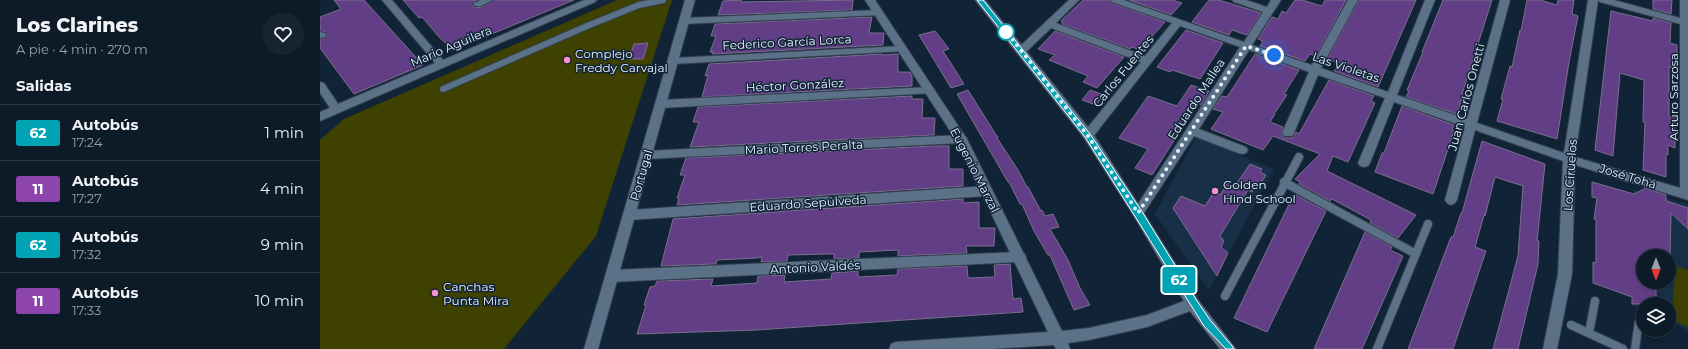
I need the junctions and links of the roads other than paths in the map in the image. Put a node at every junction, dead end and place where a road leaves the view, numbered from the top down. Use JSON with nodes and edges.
{"nodes":[{"id":1,"x":387,"y":0,"type":"edge"},
{"id":2,"x":488,"y":0,"type":"edge"},
{"id":3,"x":592,"y":0,"type":"edge"},
{"id":4,"x":664,"y":0,"type":"edge"},
{"id":5,"x":690,"y":0,"type":"edge"},
{"id":6,"x":870,"y":0,"type":"edge"},
{"id":7,"x":980,"y":0,"type":"edge"},
{"id":8,"x":1074,"y":0,"type":"edge"},
{"id":9,"x":1115,"y":0,"type":"edge"},
{"id":10,"x":1237,"y":0,"type":"edge"},
{"id":11,"x":1276,"y":0,"type":"edge"},
{"id":12,"x":1353,"y":0,"type":"edge"},
{"id":13,"x":1430,"y":0,"type":"edge"},
{"id":14,"x":1506,"y":0,"type":"edge"},
{"id":15,"x":1593,"y":0,"type":"edge"},
{"id":16,"x":1603,"y":0,"type":"edge"},
{"id":17,"x":1685,"y":0,"type":"edge"},
{"id":18,"x":478,"y":4,"type":"dead end"},
{"id":19,"x":1269,"y":11,"type":"junction"},
{"id":20,"x":878,"y":13,"type":"junction"},
{"id":21,"x":684,"y":21,"type":"junction"},
{"id":22,"x":1178,"y":22,"type":"junction"},
{"id":23,"x":1687,"y":23,"type":"edge"},
{"id":24,"x":1049,"y":24,"type":"junction"},
{"id":25,"x":1246,"y":46,"type":"junction"},
{"id":26,"x":902,"y":49,"type":"junction"},
{"id":27,"x":1021,"y":51,"type":"junction"},
{"id":28,"x":1687,"y":52,"type":"edge"},
{"id":29,"x":673,"y":61,"type":"junction"},
{"id":30,"x":1148,"y":61,"type":"junction"},
{"id":31,"x":442,"y":65,"type":"junction"},
{"id":32,"x":1315,"y":70,"type":"junction"},
{"id":33,"x":320,"y":85,"type":"edge"},
{"id":34,"x":443,"y":89,"type":"dead end"},
{"id":35,"x":930,"y":91,"type":"junction"},
{"id":36,"x":1391,"y":96,"type":"junction"},
{"id":37,"x":661,"y":104,"type":"junction"},
{"id":38,"x":336,"y":109,"type":"junction"},
{"id":39,"x":320,"y":117,"type":"edge"},
{"id":40,"x":1471,"y":124,"type":"junction"},
{"id":41,"x":1191,"y":130,"type":"junction"},
{"id":42,"x":1288,"y":133,"type":"dead end"},
{"id":43,"x":1088,"y":136,"type":"junction"},
{"id":44,"x":961,"y":138,"type":"junction"},
{"id":45,"x":1242,"y":150,"type":"dead end"},
{"id":46,"x":1687,"y":153,"type":"edge"},
{"id":47,"x":646,"y":155,"type":"junction"},
{"id":48,"x":1299,"y":157,"type":"dead end"},
{"id":49,"x":1569,"y":158,"type":"junction"},
{"id":50,"x":1364,"y":163,"type":"dead end"},
{"id":51,"x":1284,"y":182,"type":"junction"},
{"id":52,"x":987,"y":191,"type":"junction"},
{"id":53,"x":1687,"y":194,"type":"edge"},
{"id":54,"x":1451,"y":200,"type":"dead end"},
{"id":55,"x":1138,"y":213,"type":"junction"},
{"id":56,"x":629,"y":215,"type":"junction"},
{"id":57,"x":1428,"y":224,"type":"dead end"},
{"id":58,"x":1416,"y":254,"type":"junction"},
{"id":59,"x":1019,"y":257,"type":"junction"},
{"id":60,"x":612,"y":276,"type":"junction"},
{"id":61,"x":1224,"y":296,"type":"dead end"},
{"id":62,"x":1595,"y":301,"type":"dead end"},
{"id":63,"x":1193,"y":304,"type":"junction"},
{"id":64,"x":1571,"y":325,"type":"dead end"},
{"id":65,"x":1589,"y":333,"type":"junction"},
{"id":66,"x":1637,"y":337,"type":"edge"},
{"id":67,"x":1060,"y":343,"type":"edge"},
{"id":68,"x":591,"y":349,"type":"edge"},
{"id":69,"x":896,"y":349,"type":"edge"},
{"id":70,"x":1229,"y":349,"type":"edge"},
{"id":71,"x":1377,"y":349,"type":"edge"},
{"id":72,"x":1550,"y":349,"type":"edge"},
{"id":73,"x":1623,"y":349,"type":"edge"},
{"id":74,"x":1635,"y":349,"type":"edge"}],
"edges":[{"from":1,"to":31,"type":"street"},
{"from":2,"to":18,"type":"street"},
{"from":3,"to":31,"type":"street","name":"Mario Aguilera"},
{"from":4,"to":34,"type":"lane"},
{"from":5,"to":21,"type":"street","name":"Portugal"},
{"from":6,"to":20,"type":"street","name":"Eugenio Marzal"},
{"from":7,"to":27,"type":"street"},
{"from":8,"to":24,"type":"street"},
{"from":9,"to":22,"type":"street","name":"Las Violetas"},
{"from":10,"to":19,"type":"street"},
{"from":11,"to":19,"type":"street","name":"Eduardo Mallea"},
{"from":12,"to":32,"type":"street"},
{"from":13,"to":36,"type":"street"},
{"from":14,"to":40,"type":"street","name":"Juan Carlos Onetti"},
{"from":15,"to":49,"type":"street","name":"Los Ciruelos"},
{"from":16,"to":23,"type":"street"},
{"from":17,"to":23,"type":"street","name":"Arturo Sarzosa"},
{"from":19,"to":25,"type":"street","name":"Eduardo Mallea"},
{"from":20,"to":21,"type":"street"},
{"from":20,"to":26,"type":"street","name":"Eugenio Marzal"},
{"from":21,"to":29,"type":"street","name":"Portugal"},
{"from":22,"to":25,"type":"street","name":"Las Violetas"},
{"from":22,"to":30,"type":"street","name":"Carlos Fuentes"},
{"from":23,"to":28,"type":"street","name":"Arturo Sarzosa"},
{"from":24,"to":27,"type":"street"},
{"from":24,"to":30,"type":"street"},
{"from":25,"to":32,"type":"street","name":"Las Violetas"},
{"from":25,"to":41,"type":"street","name":"Eduardo Mallea"},
{"from":26,"to":29,"type":"street","name":"Federico García Lorca"},
{"from":26,"to":35,"type":"street","name":"Eugenio Marzal"},
{"from":27,"to":43,"type":"street"},
{"from":28,"to":46,"type":"street","name":"Arturo Sarzosa"},
{"from":29,"to":37,"type":"street","name":"Portugal"},
{"from":30,"to":43,"type":"street","name":"Carlos Fuentes"},
{"from":31,"to":38,"type":"street","name":"Mario Aguilera"},
{"from":32,"to":36,"type":"street","name":"Las Violetas"},
{"from":32,"to":42,"type":"street"},
{"from":33,"to":38,"type":"street"},
{"from":35,"to":37,"type":"street","name":"Héctor González"},
{"from":35,"to":44,"type":"street","name":"Eugenio Marzal"},
{"from":36,"to":40,"type":"street","name":"Las Violetas"},
{"from":36,"to":50,"type":"street"},
{"from":37,"to":47,"type":"street","name":"Portugal"},
{"from":38,"to":39,"type":"street","name":"Mario Aguilera"},
{"from":40,"to":49,"type":"street","name":"Las Violetas"},
{"from":40,"to":54,"type":"street","name":"Juan Carlos Onetti"},
{"from":41,"to":45,"type":"street"},
{"from":41,"to":55,"type":"street","name":"Eduardo Mallea"},
{"from":43,"to":55,"type":"street"},
{"from":44,"to":47,"type":"street","name":"Mario Torres Peralta"},
{"from":44,"to":52,"type":"street","name":"Eugenio Marzal"},
{"from":46,"to":53,"type":"street","name":"Arturo Sarzosa"},
{"from":47,"to":56,"type":"street","name":"Portugal"},
{"from":48,"to":51,"type":"lane"},
{"from":49,"to":53,"type":"street","name":"José Tohá"},
{"from":49,"to":72,"type":"street","name":"Los Ciruelos"},
{"from":51,"to":58,"type":"lane"},
{"from":51,"to":61,"type":"lane"},
{"from":52,"to":56,"type":"street","name":"Eduardo Sepúlveda"},
{"from":52,"to":59,"type":"street","name":"Eugenio Marzal"},
{"from":55,"to":63,"type":"street"},
{"from":56,"to":60,"type":"street","name":"Portugal"},
{"from":57,"to":58,"type":"lane"},
{"from":58,"to":71,"type":"lane"},
{"from":59,"to":60,"type":"street","name":"Antonio Valdés"},
{"from":59,"to":67,"type":"street","name":"Eugenio Marzal"},
{"from":60,"to":68,"type":"street","name":"Portugal"},
{"from":62,"to":65,"type":"lane"},
{"from":63,"to":67,"type":"street"},
{"from":63,"to":70,"type":"street"},
{"from":64,"to":65,"type":"lane"},
{"from":65,"to":73,"type":"lane"},
{"from":66,"to":74,"type":"lane"},
{"from":67,"to":69,"type":"street"}]}
